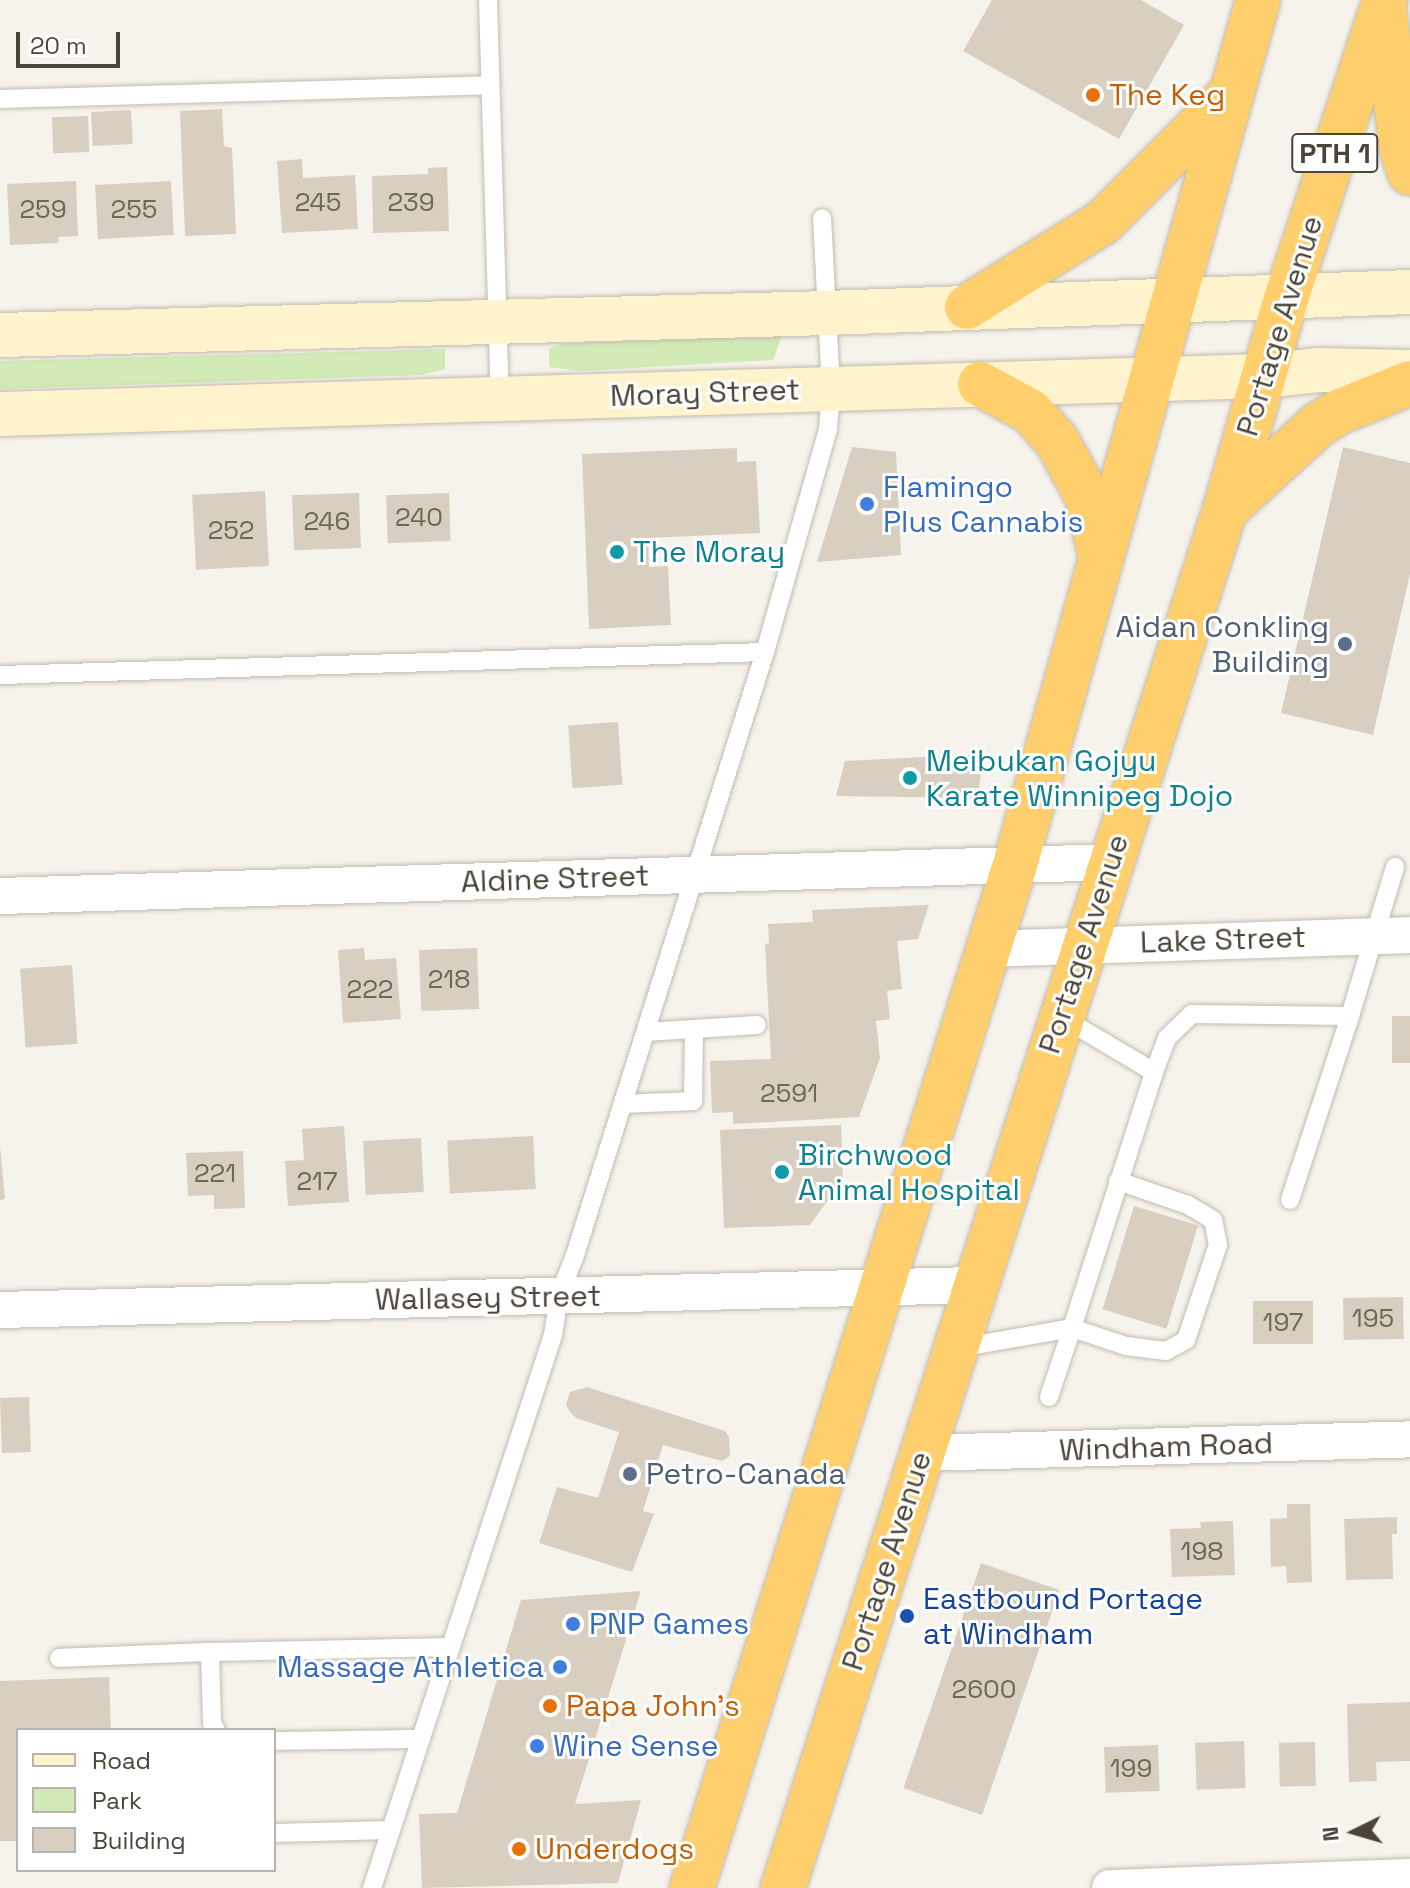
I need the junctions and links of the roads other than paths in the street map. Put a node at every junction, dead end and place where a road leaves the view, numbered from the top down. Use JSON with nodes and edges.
{"nodes":[{"id":1,"x":488,"y":0,"type":"edge"},
{"id":2,"x":1258,"y":0,"type":"edge"},
{"id":3,"x":1384,"y":3,"type":"edge"},
{"id":4,"x":490,"y":85,"type":"junction"},
{"id":5,"x":1235,"y":91,"type":"junction"},
{"id":6,"x":0,"y":99,"type":"edge"},
{"id":7,"x":1410,"y":173,"type":"edge"},
{"id":8,"x":822,"y":218,"type":"dead end"},
{"id":9,"x":1410,"y":292,"type":"edge"},
{"id":10,"x":1286,"y":299,"type":"junction"},
{"id":11,"x":1174,"y":301,"type":"junction"},
{"id":12,"x":967,"y":307,"type":"junction"},
{"id":13,"x":827,"y":313,"type":"junction"},
{"id":14,"x":498,"y":320,"type":"junction"},
{"id":15,"x":0,"y":335,"type":"edge"},
{"id":16,"x":1410,"y":372,"type":"edge"},
{"id":17,"x":1262,"y":376,"type":"junction"},
{"id":18,"x":1151,"y":379,"type":"junction"},
{"id":19,"x":1410,"y":383,"type":"edge"},
{"id":20,"x":980,"y":384,"type":"junction"},
{"id":21,"x":831,"y":389,"type":"junction"},
{"id":22,"x":500,"y":399,"type":"junction"},
{"id":23,"x":0,"y":414,"type":"edge"},
{"id":24,"x":1225,"y":510,"type":"junction"},
{"id":25,"x":1101,"y":556,"type":"junction"},
{"id":26,"x":765,"y":652,"type":"junction"},
{"id":27,"x":0,"y":675,"type":"edge"},
{"id":28,"x":1110,"y":862,"type":"junction"},
{"id":29,"x":1015,"y":865,"type":"junction"},
{"id":30,"x":1395,"y":867,"type":"dead end"},
{"id":31,"x":693,"y":874,"type":"junction"},
{"id":32,"x":0,"y":896,"type":"edge"},
{"id":33,"x":1393,"y":935,"type":"edge"},
{"id":34,"x":1084,"y":944,"type":"junction"},
{"id":35,"x":989,"y":949,"type":"junction"},
{"id":36,"x":1061,"y":1016,"type":"junction"},
{"id":37,"x":1350,"y":1016,"type":"junction"},
{"id":38,"x":757,"y":1025,"type":"dead end"},
{"id":39,"x":694,"y":1029,"type":"junction"},
{"id":40,"x":646,"y":1032,"type":"junction"},
{"id":41,"x":1154,"y":1072,"type":"junction"},
{"id":42,"x":623,"y":1104,"type":"junction"},
{"id":43,"x":1118,"y":1181,"type":"junction"},
{"id":44,"x":1290,"y":1200,"type":"dead end"},
{"id":45,"x":976,"y":1285,"type":"junction"},
{"id":46,"x":881,"y":1289,"type":"junction"},
{"id":47,"x":559,"y":1296,"type":"junction"},
{"id":48,"x":0,"y":1310,"type":"edge"},
{"id":49,"x":1072,"y":1328,"type":"junction"},
{"id":50,"x":955,"y":1349,"type":"junction"},
{"id":51,"x":1049,"y":1397,"type":"dead end"},
{"id":52,"x":1410,"y":1439,"type":"edge"},
{"id":53,"x":922,"y":1453,"type":"junction"},
{"id":54,"x":451,"y":1647,"type":"junction"},
{"id":55,"x":210,"y":1652,"type":"junction"},
{"id":56,"x":59,"y":1658,"type":"dead end"},
{"id":57,"x":215,"y":1728,"type":"edge"},
{"id":58,"x":421,"y":1739,"type":"junction"},
{"id":59,"x":276,"y":1741,"type":"edge"},
{"id":60,"x":391,"y":1830,"type":"junction"},
{"id":61,"x":276,"y":1833,"type":"edge"},
{"id":62,"x":1410,"y":1877,"type":"edge"},
{"id":63,"x":372,"y":1888,"type":"edge"},
{"id":64,"x":692,"y":1888,"type":"edge"},
{"id":65,"x":783,"y":1888,"type":"edge"},
{"id":66,"x":1110,"y":1888,"type":"edge"}],
"edges":[{"from":1,"to":4,"type":"lane"},
{"from":2,"to":5,"type":"highway"},
{"from":3,"to":7,"type":"highway"},
{"from":3,"to":10,"type":"highway","name":"Portage Avenue","number":"PTH 1"},
{"from":4,"to":6,"type":"lane"},
{"from":4,"to":14,"type":"lane"},
{"from":5,"to":11,"type":"highway"},
{"from":5,"to":12,"type":"highway"},
{"from":8,"to":13,"type":"lane"},
{"from":9,"to":10,"type":"main road"},
{"from":10,"to":11,"type":"main road"},
{"from":10,"to":17,"type":"highway","name":"Portage Avenue","number":"PTH 1"},
{"from":11,"to":12,"type":"main road"},
{"from":11,"to":18,"type":"highway"},
{"from":12,"to":13,"type":"main road"},
{"from":13,"to":14,"type":"main road"},
{"from":13,"to":21,"type":"lane"},
{"from":14,"to":15,"type":"main road"},
{"from":14,"to":22,"type":"lane"},
{"from":16,"to":17,"type":"main road","name":"Moray Street"},
{"from":17,"to":18,"type":"main road","name":"Moray Street"},
{"from":17,"to":24,"type":"highway","name":"Portage Avenue","number":"PTH 1"},
{"from":18,"to":20,"type":"main road","name":"Moray Street"},
{"from":18,"to":25,"type":"highway"},
{"from":19,"to":24,"type":"highway"},
{"from":20,"to":21,"type":"main road","name":"Moray Street"},
{"from":20,"to":25,"type":"highway"},
{"from":21,"to":22,"type":"main road","name":"Moray Street"},
{"from":21,"to":26,"type":"lane"},
{"from":22,"to":23,"type":"main road","name":"Moray Street"},
{"from":24,"to":28,"type":"highway","name":"Portage Avenue","number":"PTH 1"},
{"from":25,"to":29,"type":"highway"},
{"from":26,"to":27,"type":"lane"},
{"from":26,"to":31,"type":"lane"},
{"from":28,"to":29,"type":"street","name":"Aldine Street"},
{"from":28,"to":34,"type":"highway","name":"Portage Avenue","number":"PTH 1"},
{"from":29,"to":31,"type":"street","name":"Aldine Street"},
{"from":29,"to":35,"type":"highway"},
{"from":30,"to":33,"type":"lane"},
{"from":31,"to":32,"type":"street","name":"Aldine Street"},
{"from":31,"to":40,"type":"lane"},
{"from":33,"to":34,"type":"street","name":"Lake Street"},
{"from":33,"to":37,"type":"lane"},
{"from":34,"to":35,"type":"street","name":"Lake Street"},
{"from":34,"to":36,"type":"highway","name":"Portage Avenue","number":"PTH 1"},
{"from":35,"to":46,"type":"highway"},
{"from":36,"to":41,"type":"lane"},
{"from":36,"to":45,"type":"highway","name":"Portage Avenue","number":"PTH 1"},
{"from":37,"to":41,"type":"lane"},
{"from":37,"to":44,"type":"lane"},
{"from":38,"to":39,"type":"lane"},
{"from":39,"to":40,"type":"lane"},
{"from":39,"to":42,"type":"lane"},
{"from":40,"to":42,"type":"lane"},
{"from":41,"to":43,"type":"lane"},
{"from":42,"to":47,"type":"lane"},
{"from":43,"to":49,"type":"lane"},
{"from":43,"to":49,"type":"lane"},
{"from":45,"to":46,"type":"street","name":"Wallasey Street"},
{"from":45,"to":50,"type":"highway","name":"Portage Avenue","number":"PTH 1"},
{"from":46,"to":47,"type":"street","name":"Wallasey Street"},
{"from":46,"to":64,"type":"highway"},
{"from":47,"to":48,"type":"street","name":"Wallasey Street"},
{"from":47,"to":54,"type":"lane"},
{"from":49,"to":50,"type":"lane"},
{"from":49,"to":51,"type":"lane"},
{"from":50,"to":53,"type":"highway","name":"Portage Avenue","number":"PTH 1"},
{"from":52,"to":53,"type":"street","name":"Windham Road"},
{"from":53,"to":65,"type":"highway","name":"Portage Avenue","number":"PTH 1"},
{"from":54,"to":55,"type":"lane"},
{"from":54,"to":58,"type":"lane"},
{"from":55,"to":56,"type":"lane"},
{"from":55,"to":57,"type":"lane"},
{"from":58,"to":59,"type":"lane"},
{"from":58,"to":60,"type":"lane"},
{"from":60,"to":61,"type":"lane"},
{"from":60,"to":63,"type":"lane"},
{"from":62,"to":66,"type":"street"}]}
